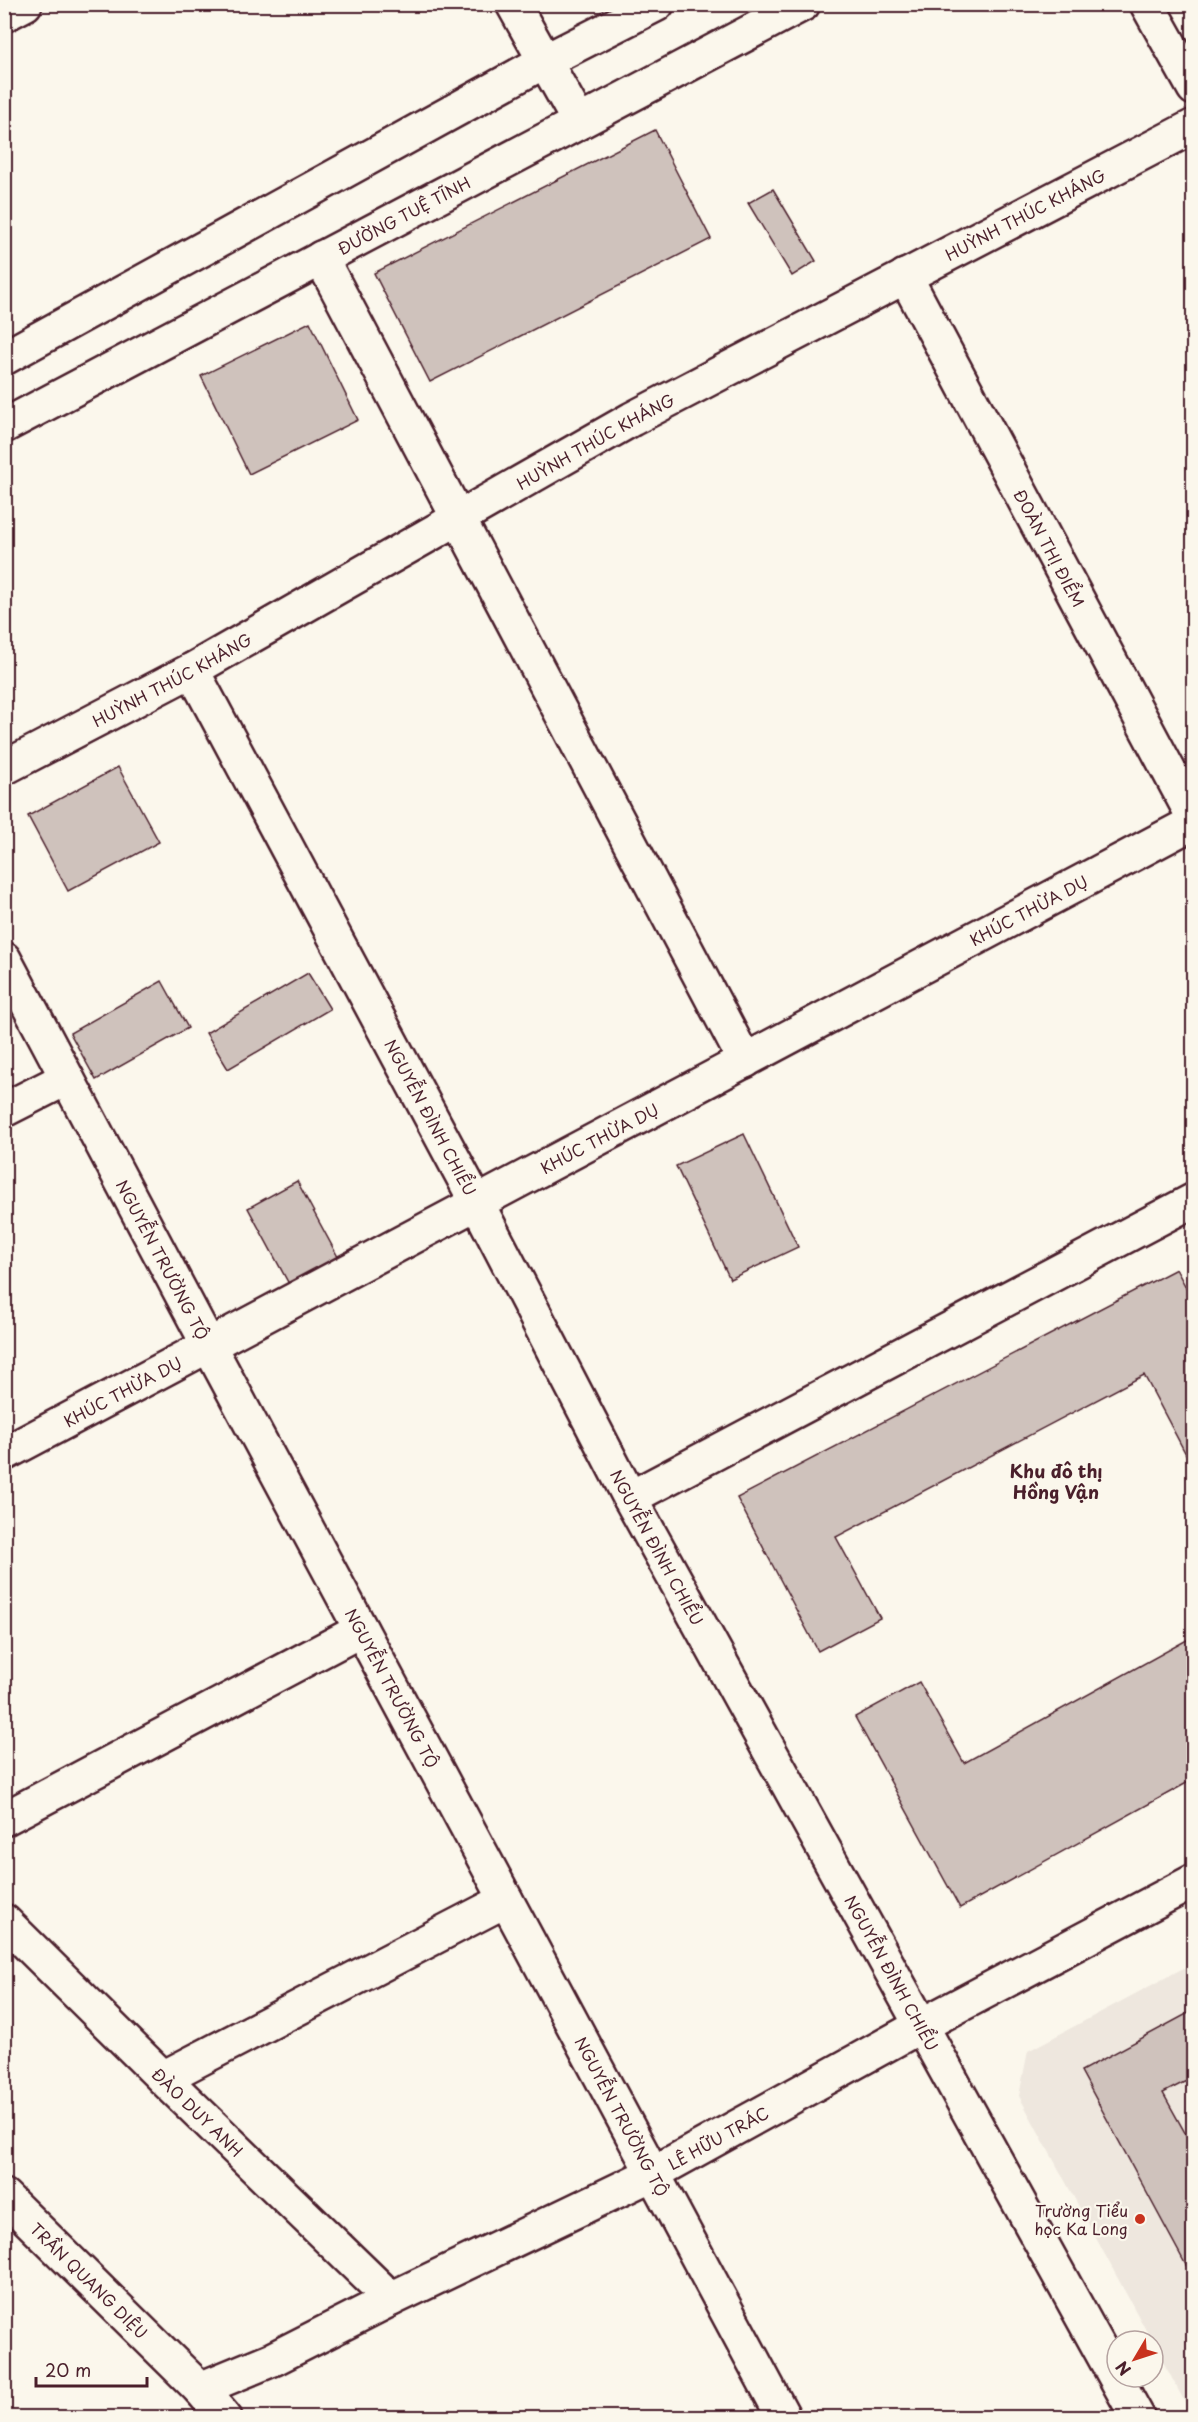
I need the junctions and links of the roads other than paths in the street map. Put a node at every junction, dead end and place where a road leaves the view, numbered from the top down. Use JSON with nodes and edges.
{"nodes":[{"id":1,"x":25,"y":4,"type":"edge"},
{"id":2,"x":513,"y":4,"type":"edge"},
{"id":3,"x":657,"y":4,"type":"edge"},
{"id":4,"x":803,"y":4,"type":"edge"},
{"id":5,"x":1147,"y":4,"type":"edge"},
{"id":6,"x":4,"y":15,"type":"edge"},
{"id":7,"x":543,"y":62,"type":"junction"},
{"id":8,"x":1194,"y":88,"type":"edge"},
{"id":9,"x":579,"y":122,"type":"junction"},
{"id":10,"x":1194,"y":126,"type":"edge"},
{"id":11,"x":321,"y":258,"type":"junction"},
{"id":12,"x":905,"y":276,"type":"junction"},
{"id":13,"x":4,"y":358,"type":"edge"},
{"id":14,"x":4,"y":426,"type":"edge"},
{"id":15,"x":459,"y":518,"type":"junction"},
{"id":16,"x":192,"y":669,"type":"junction"},
{"id":17,"x":4,"y":768,"type":"edge"},
{"id":18,"x":1194,"y":820,"type":"edge"},
{"id":19,"x":4,"y":959,"type":"edge"},
{"id":20,"x":745,"y":1061,"type":"junction"},
{"id":21,"x":67,"y":1077,"type":"junction"},
{"id":22,"x":4,"y":1110,"type":"edge"},
{"id":23,"x":1194,"y":1200,"type":"edge"},
{"id":24,"x":477,"y":1203,"type":"junction"},
{"id":25,"x":209,"y":1346,"type":"junction"},
{"id":26,"x":4,"y":1454,"type":"edge"},
{"id":27,"x":630,"y":1498,"type":"junction"},
{"id":28,"x":362,"y":1630,"type":"junction"},
{"id":29,"x":4,"y":1819,"type":"edge"},
{"id":30,"x":1194,"y":1881,"type":"edge"},
{"id":31,"x":506,"y":1900,"type":"junction"},
{"id":32,"x":4,"y":1921,"type":"edge"},
{"id":33,"x":922,"y":2025,"type":"junction"},
{"id":34,"x":163,"y":2079,"type":"junction"},
{"id":35,"x":652,"y":2174,"type":"junction"},
{"id":36,"x":4,"y":2196,"type":"edge"},
{"id":37,"x":391,"y":2299,"type":"junction"},
{"id":38,"x":201,"y":2389,"type":"junction"},
{"id":39,"x":225,"y":2418,"type":"edge"},
{"id":40,"x":784,"y":2418,"type":"edge"},
{"id":41,"x":1138,"y":2418,"type":"edge"}],
"edges":[{"from":1,"to":6,"type":"street"},
{"from":2,"to":7,"type":"street"},
{"from":3,"to":7,"type":"street"},
{"from":4,"to":9,"type":"street","name":"ĐƯỜNG TUỆ TĨNH"},
{"from":5,"to":8,"type":"street"},
{"from":7,"to":9,"type":"street"},
{"from":7,"to":13,"type":"street"},
{"from":9,"to":11,"type":"street","name":"ĐƯỜNG TUỆ TĨNH"},
{"from":10,"to":12,"type":"street","name":"HUỲNH THÚC KHÁNG"},
{"from":11,"to":14,"type":"street","name":"ĐƯỜNG TUỆ TĨNH"},
{"from":11,"to":15,"type":"street"},
{"from":12,"to":15,"type":"street","name":"HUỲNH THÚC KHÁNG"},
{"from":12,"to":18,"type":"street","name":"ĐOÀN THỊ ĐIỂM"},
{"from":15,"to":16,"type":"street","name":"HUỲNH THÚC KHÁNG"},
{"from":15,"to":20,"type":"street"},
{"from":16,"to":17,"type":"street","name":"HUỲNH THÚC KHÁNG"},
{"from":16,"to":24,"type":"street","name":"NGUYỄN ĐÌNH CHIỂU"},
{"from":18,"to":20,"type":"street","name":"KHÚC THỪA DỤ"},
{"from":19,"to":21,"type":"street","name":"NGUYỄN TRƯỜNG TỘ"},
{"from":20,"to":24,"type":"street","name":"KHÚC THỪA DỤ"},
{"from":21,"to":22,"type":"street"},
{"from":21,"to":25,"type":"street","name":"NGUYỄN TRƯỜNG TỘ"},
{"from":23,"to":27,"type":"street"},
{"from":24,"to":25,"type":"street","name":"KHÚC THỪA DỤ"},
{"from":24,"to":27,"type":"street","name":"NGUYỄN ĐÌNH CHIỂU"},
{"from":25,"to":26,"type":"street","name":"KHÚC THỪA DỤ"},
{"from":25,"to":28,"type":"street","name":"NGUYỄN TRƯỜNG TỘ"},
{"from":27,"to":33,"type":"street","name":"NGUYỄN ĐÌNH CHIỂU"},
{"from":28,"to":29,"type":"street"},
{"from":28,"to":31,"type":"street","name":"NGUYỄN TRƯỜNG TỘ"},
{"from":30,"to":33,"type":"street","name":"LÊ HỮU TRÁC"},
{"from":31,"to":34,"type":"street"},
{"from":31,"to":35,"type":"street","name":"NGUYỄN TRƯỜNG TỘ"},
{"from":32,"to":34,"type":"street","name":"ĐÀO DUY ANH"},
{"from":33,"to":35,"type":"street","name":"LÊ HỮU TRÁC"},
{"from":33,"to":41,"type":"street","name":"NGUYỄN ĐÌNH CHIỂU"},
{"from":34,"to":37,"type":"street","name":"ĐÀO DUY ANH"},
{"from":35,"to":37,"type":"street","name":"LÊ HỮU TRÁC"},
{"from":35,"to":40,"type":"street","name":"NGUYỄN TRƯỜNG TỘ"},
{"from":36,"to":38,"type":"street","name":"TRẦN QUANG DIỆU"},
{"from":37,"to":38,"type":"street","name":"LÊ HỮU TRÁC"},
{"from":38,"to":39,"type":"street","name":"TRẦN QUANG DIỆU"}]}
